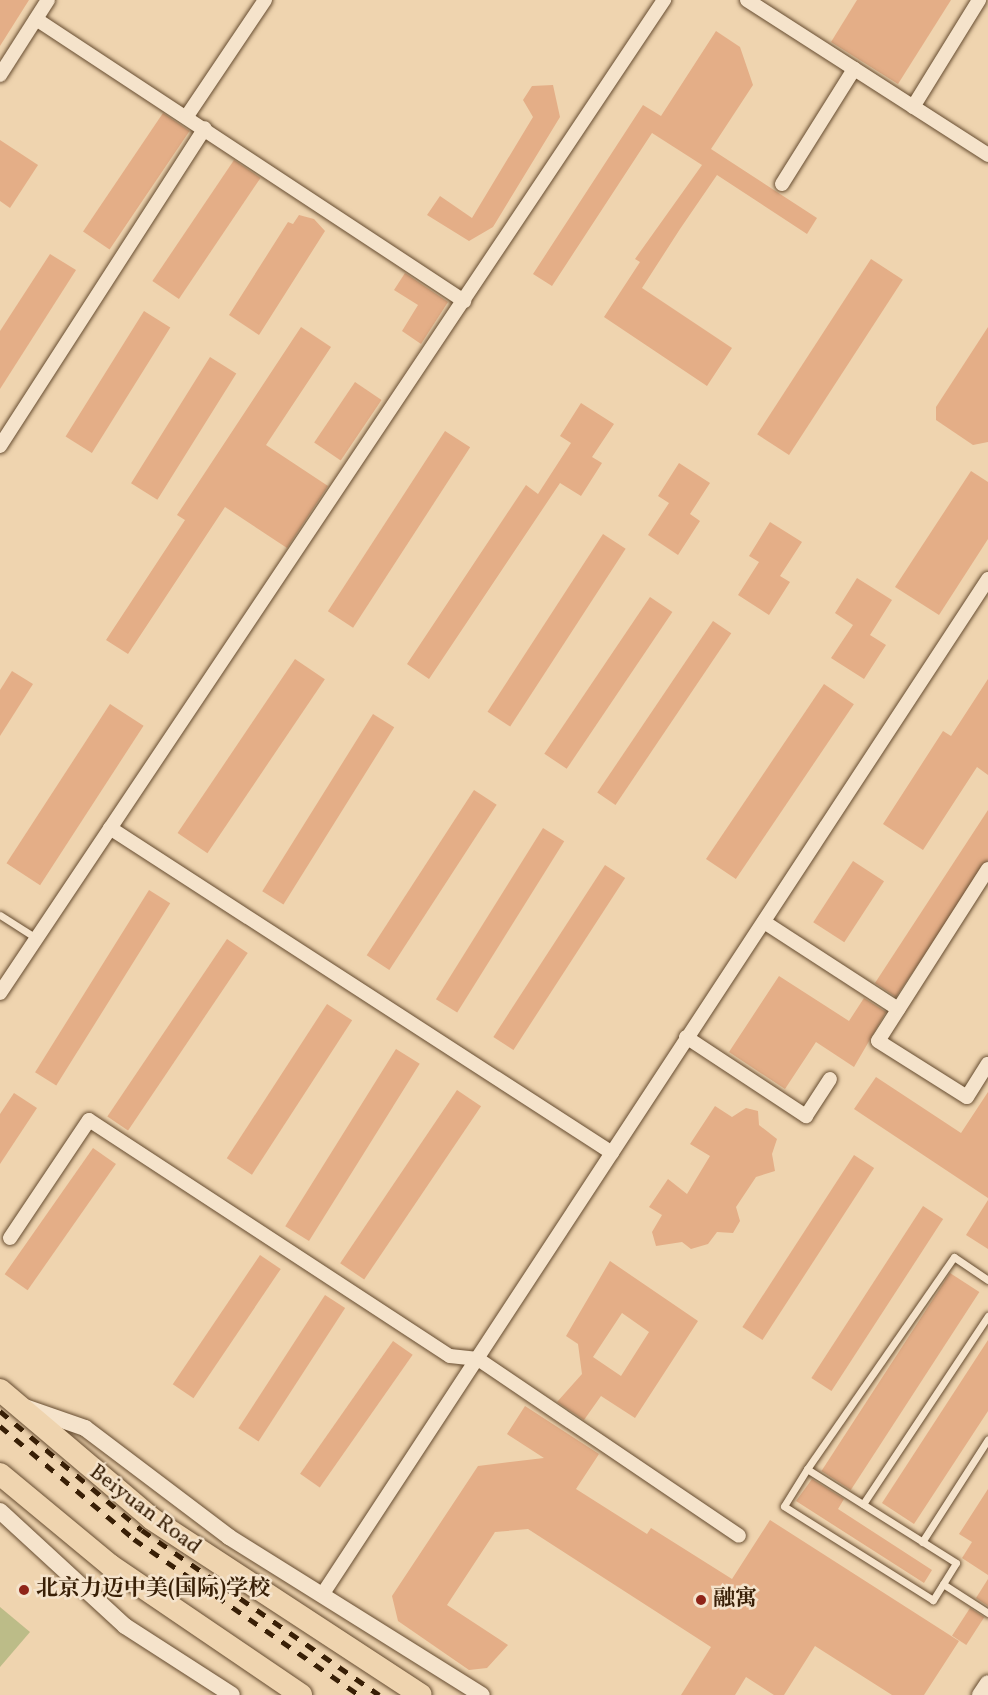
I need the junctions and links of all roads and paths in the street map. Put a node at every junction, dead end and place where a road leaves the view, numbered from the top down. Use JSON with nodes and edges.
{"nodes":[{"id":1,"x":48,"y":0,"type":"edge"},
{"id":2,"x":265,"y":0,"type":"edge"},
{"id":3,"x":664,"y":0,"type":"edge"},
{"id":4,"x":747,"y":0,"type":"edge"},
{"id":5,"x":979,"y":0,"type":"edge"},
{"id":6,"x":36,"y":19,"type":"junction"},
{"id":7,"x":854,"y":69,"type":"junction"},
{"id":8,"x":0,"y":75,"type":"edge"},
{"id":9,"x":913,"y":106,"type":"junction"},
{"id":10,"x":187,"y":116,"type":"junction"},
{"id":11,"x":205,"y":128,"type":"junction"},
{"id":12,"x":988,"y":155,"type":"edge"},
{"id":13,"x":782,"y":184,"type":"dead end"},
{"id":14,"x":464,"y":301,"type":"junction"},
{"id":15,"x":0,"y":446,"type":"edge"},
{"id":16,"x":988,"y":579,"type":"edge"},
{"id":17,"x":110,"y":828,"type":"junction"},
{"id":18,"x":988,"y":868,"type":"edge"},
{"id":19,"x":1,"y":918,"type":"edge"},
{"id":20,"x":764,"y":922,"type":"junction"},
{"id":21,"x":36,"y":938,"type":"junction"},
{"id":22,"x":0,"y":993,"type":"edge"},
{"id":23,"x":898,"y":1009,"type":"junction"},
{"id":24,"x":686,"y":1037,"type":"junction"},
{"id":25,"x":988,"y":1064,"type":"edge"},
{"id":26,"x":830,"y":1079,"type":"dead end"},
{"id":27,"x":612,"y":1153,"type":"junction"},
{"id":28,"x":10,"y":1238,"type":"dead end"},
{"id":29,"x":988,"y":1280,"type":"edge"},
{"id":30,"x":988,"y":1316,"type":"edge"},
{"id":31,"x":478,"y":1359,"type":"junction"},
{"id":32,"x":8,"y":1397,"type":"edge"},
{"id":33,"x":988,"y":1439,"type":"edge"},
{"id":34,"x":807,"y":1469,"type":"junction"},
{"id":35,"x":0,"y":1474,"type":"edge"},
{"id":36,"x":863,"y":1504,"type":"junction"},
{"id":37,"x":0,"y":1511,"type":"edge"},
{"id":38,"x":739,"y":1536,"type":"dead end"},
{"id":39,"x":922,"y":1542,"type":"junction"},
{"id":40,"x":943,"y":1584,"type":"junction"},
{"id":41,"x":322,"y":1595,"type":"junction"},
{"id":42,"x":988,"y":1613,"type":"edge"},
{"id":43,"x":988,"y":1683,"type":"edge"},
{"id":44,"x":232,"y":1695,"type":"edge"},
{"id":45,"x":301,"y":1695,"type":"edge"},
{"id":46,"x":421,"y":1695,"type":"edge"},
{"id":47,"x":482,"y":1695,"type":"edge"},
{"id":48,"x":980,"y":1695,"type":"edge"}],
"edges":[{"from":1,"to":6,"type":"street"},
{"from":2,"to":10,"type":"street"},
{"from":3,"to":14,"type":"street"},
{"from":4,"to":7,"type":"street"},
{"from":5,"to":9,"type":"street"},
{"from":6,"to":8,"type":"street"},
{"from":6,"to":10,"type":"street"},
{"from":7,"to":9,"type":"street"},
{"from":7,"to":13,"type":"street"},
{"from":9,"to":12,"type":"street"},
{"from":10,"to":11,"type":"street"},
{"from":11,"to":14,"type":"street"},
{"from":11,"to":15,"type":"street"},
{"from":14,"to":17,"type":"street"},
{"from":16,"to":20,"type":"street"},
{"from":17,"to":21,"type":"street"},
{"from":17,"to":27,"type":"street"},
{"from":18,"to":23,"type":"street"},
{"from":19,"to":21,"type":"lane"},
{"from":20,"to":23,"type":"street"},
{"from":20,"to":24,"type":"street"},
{"from":21,"to":22,"type":"street"},
{"from":23,"to":25,"type":"street"},
{"from":24,"to":26,"type":"street"},
{"from":24,"to":27,"type":"street"},
{"from":27,"to":31,"type":"street"},
{"from":28,"to":31,"type":"street"},
{"from":29,"to":34,"type":"lane"},
{"from":30,"to":36,"type":"lane"},
{"from":31,"to":38,"type":"street"},
{"from":31,"to":41,"type":"street"},
{"from":32,"to":41,"type":"street"},
{"from":32,"to":46,"type":"main road","name":"Beiyuan Road"},
{"from":33,"to":39,"type":"lane"},
{"from":34,"to":36,"type":"lane"},
{"from":34,"to":40,"type":"lane"},
{"from":35,"to":45,"type":"main road"},
{"from":36,"to":39,"type":"lane"},
{"from":37,"to":44,"type":"street"},
{"from":39,"to":40,"type":"lane"},
{"from":40,"to":42,"type":"lane"},
{"from":41,"to":47,"type":"street"},
{"from":43,"to":48,"type":"street"}]}
